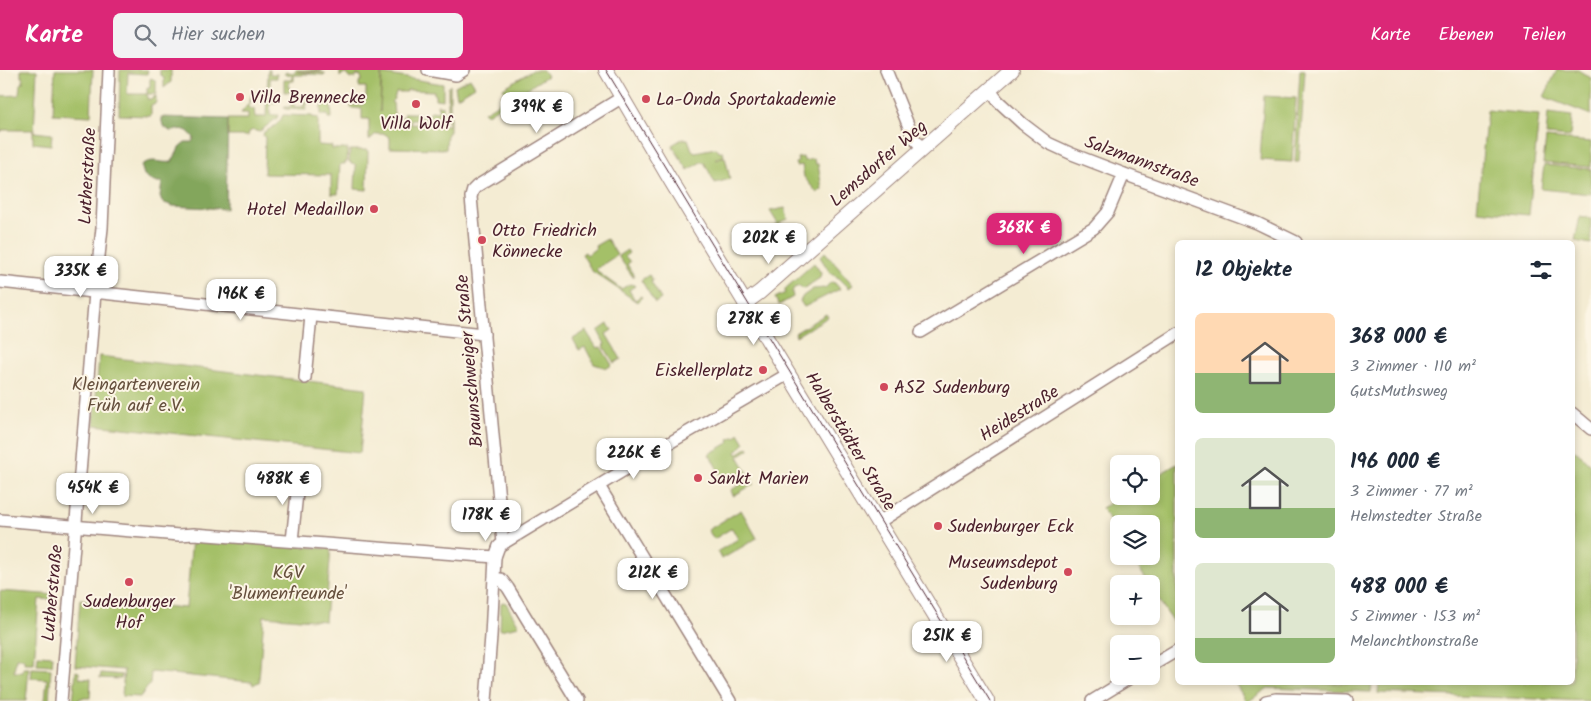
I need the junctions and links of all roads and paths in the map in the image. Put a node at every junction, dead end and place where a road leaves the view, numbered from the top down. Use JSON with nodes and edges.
{"nodes":[{"id":1,"x":109,"y":70,"type":"edge"},
{"id":2,"x":428,"y":70,"type":"edge"},
{"id":3,"x":464,"y":70,"type":"edge"},
{"id":4,"x":601,"y":70,"type":"edge"},
{"id":5,"x":606,"y":70,"type":"edge"},
{"id":6,"x":886,"y":70,"type":"edge"},
{"id":7,"x":1012,"y":70,"type":"edge"},
{"id":8,"x":990,"y":90,"type":"junction"},
{"id":9,"x":621,"y":98,"type":"junction"},
{"id":10,"x":923,"y":149,"type":"junction"},
{"id":11,"x":1124,"y":174,"type":"junction"},
{"id":12,"x":1292,"y":240,"type":"edge"},
{"id":13,"x":0,"y":282,"type":"edge"},
{"id":14,"x":95,"y":293,"type":"junction"},
{"id":15,"x":745,"y":303,"type":"junction"},
{"id":16,"x":312,"y":316,"type":"junction"},
{"id":17,"x":921,"y":332,"type":"dead end"},
{"id":18,"x":484,"y":334,"type":"junction"},
{"id":19,"x":1175,"y":335,"type":"edge"},
{"id":20,"x":788,"y":374,"type":"junction"},
{"id":21,"x":305,"y":378,"type":"dead end"},
{"id":22,"x":1575,"y":416,"type":"edge"},
{"id":23,"x":1591,"y":429,"type":"edge"},
{"id":24,"x":299,"y":474,"type":"dead end"},
{"id":25,"x":599,"y":486,"type":"junction"},
{"id":26,"x":0,"y":520,"type":"edge"},
{"id":27,"x":879,"y":522,"type":"junction"},
{"id":28,"x":75,"y":527,"type":"junction"},
{"id":29,"x":292,"y":542,"type":"junction"},
{"id":30,"x":503,"y":543,"type":"junction"},
{"id":31,"x":495,"y":557,"type":"junction"},
{"id":32,"x":494,"y":579,"type":"junction"},
{"id":33,"x":1175,"y":652,"type":"edge"},
{"id":34,"x":1160,"y":661,"type":"edge"},
{"id":35,"x":1118,"y":685,"type":"edge"},
{"id":36,"x":61,"y":701,"type":"edge"},
{"id":37,"x":486,"y":701,"type":"edge"},
{"id":38,"x":578,"y":701,"type":"edge"},
{"id":39,"x":730,"y":701,"type":"edge"},
{"id":40,"x":987,"y":701,"type":"edge"},
{"id":41,"x":1092,"y":701,"type":"edge"},
{"id":42,"x":1266,"y":701,"type":"edge"},
{"id":43,"x":1347,"y":701,"type":"edge"}],
"edges":[{"from":1,"to":14,"type":"street","name":"Lutherstraße"},
{"from":2,"to":3,"type":"street"},
{"from":4,"to":9,"type":"street","name":"Halberstädter Straße"},
{"from":5,"to":9,"type":"street","name":"Halberstädter Straße"},
{"from":6,"to":10,"type":"street"},
{"from":7,"to":8,"type":"street","name":"Lemsdorfer Weg"},
{"from":8,"to":10,"type":"street","name":"Lemsdorfer Weg"},
{"from":8,"to":11,"type":"street","name":"Salzmannstraße"},
{"from":9,"to":15,"type":"street","name":"Halberstädter Straße"},
{"from":9,"to":18,"type":"street","name":"Braunschweiger Straße"},
{"from":10,"to":15,"type":"street","name":"Lemsdorfer Weg"},
{"from":11,"to":12,"type":"street","name":"Salzmannstraße"},
{"from":11,"to":17,"type":"street"},
{"from":13,"to":14,"type":"street"},
{"from":14,"to":16,"type":"street"},
{"from":14,"to":28,"type":"street","name":"Lutherstraße"},
{"from":15,"to":20,"type":"street","name":"Halberstädter Straße"},
{"from":16,"to":18,"type":"street"},
{"from":16,"to":21,"type":"street"},
{"from":18,"to":30,"type":"street","name":"Braunschweiger Straße"},
{"from":19,"to":27,"type":"street","name":"Heidestraße"},
{"from":20,"to":25,"type":"street"},
{"from":20,"to":27,"type":"street","name":"Halberstädter Straße"},
{"from":22,"to":23,"type":"street"},
{"from":24,"to":29,"type":"street"},
{"from":25,"to":30,"type":"street"},
{"from":25,"to":39,"type":"street"},
{"from":26,"to":28,"type":"street"},
{"from":27,"to":40,"type":"street","name":"Halberstädter Straße"},
{"from":28,"to":29,"type":"street"},
{"from":28,"to":36,"type":"street","name":"Lutherstraße"},
{"from":29,"to":31,"type":"street"},
{"from":30,"to":31,"type":"street"},
{"from":31,"to":32,"type":"street"},
{"from":32,"to":37,"type":"street"},
{"from":32,"to":38,"type":"street"},
{"from":33,"to":34,"type":"street"},
{"from":35,"to":41,"type":"street"},
{"from":42,"to":43,"type":"street"}]}
